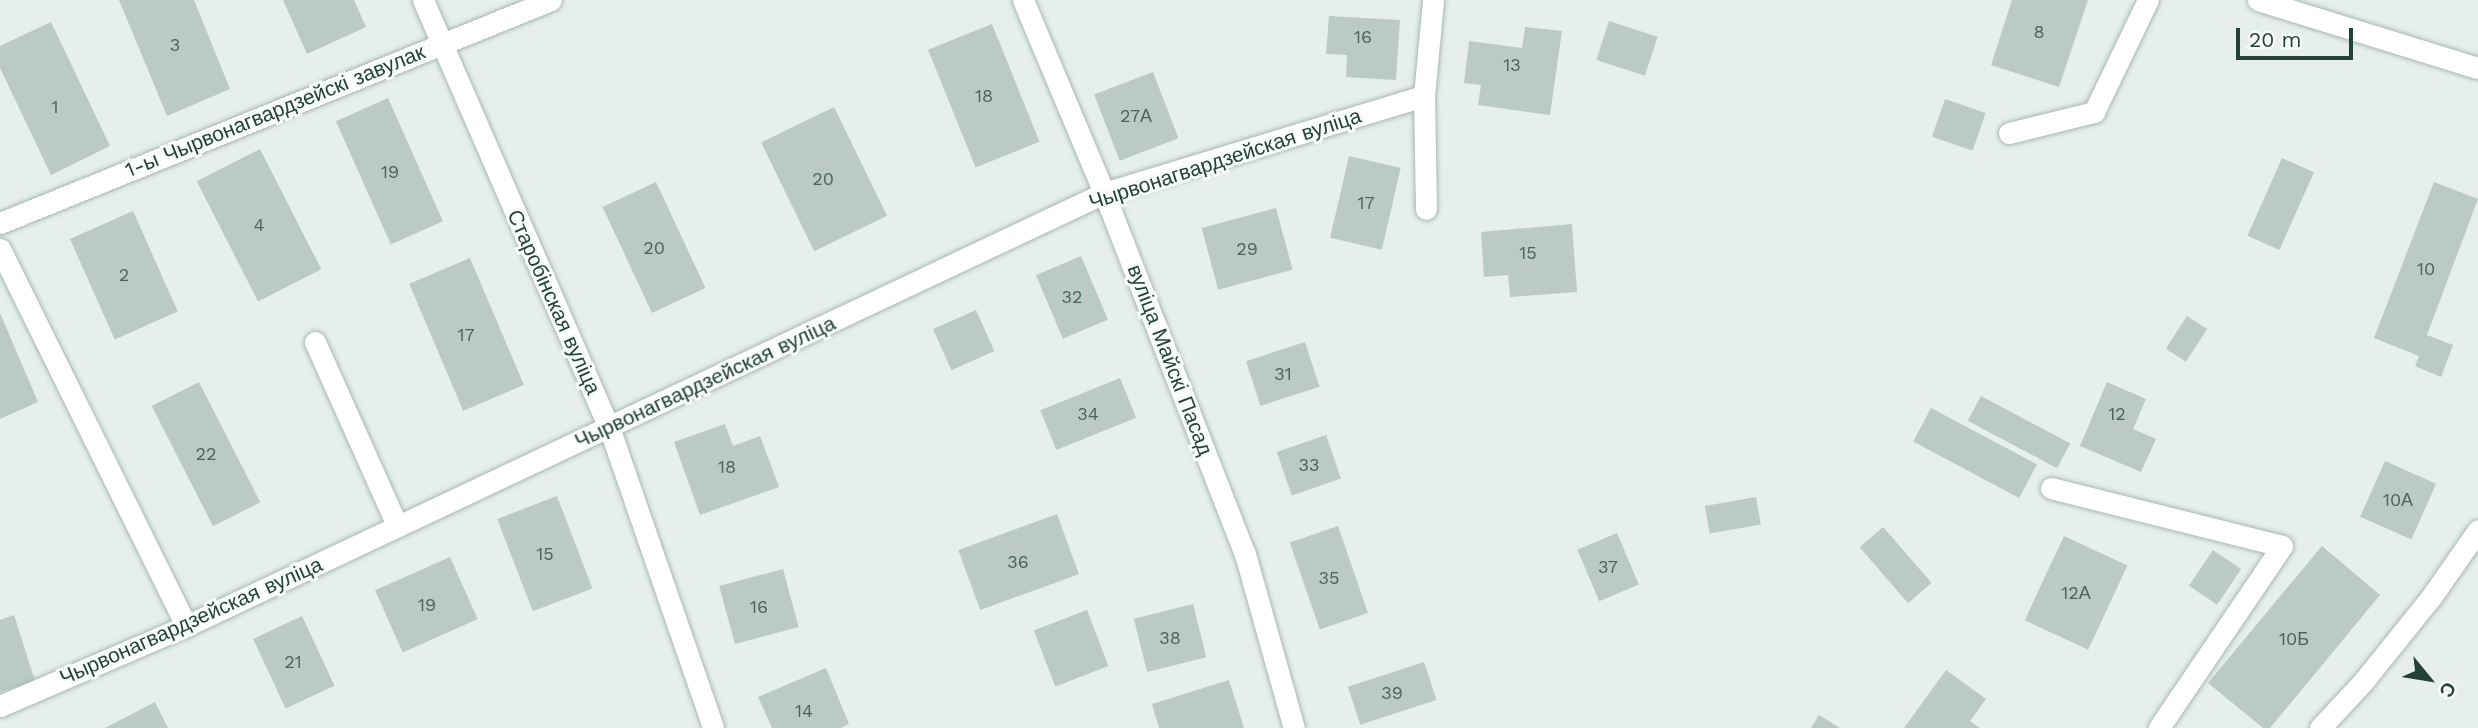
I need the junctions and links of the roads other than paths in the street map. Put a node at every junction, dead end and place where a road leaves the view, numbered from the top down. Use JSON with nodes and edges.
{"nodes":[{"id":1,"x":423,"y":0,"type":"edge"},
{"id":2,"x":551,"y":0,"type":"edge"},
{"id":3,"x":1023,"y":0,"type":"edge"},
{"id":4,"x":1433,"y":0,"type":"edge"},
{"id":5,"x":2148,"y":0,"type":"edge"},
{"id":6,"x":2258,"y":0,"type":"edge"},
{"id":7,"x":441,"y":43,"type":"junction"},
{"id":8,"x":2478,"y":68,"type":"edge"},
{"id":9,"x":1424,"y":96,"type":"junction"},
{"id":10,"x":2008,"y":133,"type":"dead end"},
{"id":11,"x":1104,"y":193,"type":"junction"},
{"id":12,"x":1426,"y":209,"type":"dead end"},
{"id":13,"x":0,"y":223,"type":"edge"},
{"id":14,"x":0,"y":249,"type":"edge"},
{"id":15,"x":315,"y":342,"type":"dead end"},
{"id":16,"x":609,"y":427,"type":"junction"},
{"id":17,"x":2051,"y":488,"type":"dead end"},
{"id":18,"x":397,"y":525,"type":"junction"},
{"id":19,"x":2478,"y":530,"type":"edge"},
{"id":20,"x":186,"y":626,"type":"junction"},
{"id":21,"x":0,"y":706,"type":"edge"},
{"id":22,"x":713,"y":728,"type":"edge"},
{"id":23,"x":1294,"y":728,"type":"edge"},
{"id":24,"x":2159,"y":728,"type":"edge"},
{"id":25,"x":2320,"y":728,"type":"edge"}],
"edges":[{"from":1,"to":7,"type":"street","name":"Старобінская вуліца"},
{"from":2,"to":7,"type":"street","name":"1-ы Чырвонагвардзейскі завулак"},
{"from":3,"to":11,"type":"street","name":"вуліца Майскі Пасад"},
{"from":4,"to":9,"type":"street"},
{"from":5,"to":10,"type":"street"},
{"from":6,"to":8,"type":"street"},
{"from":7,"to":13,"type":"street","name":"1-ы Чырвонагвардзейскі завулак"},
{"from":7,"to":16,"type":"street","name":"Старобінская вуліца"},
{"from":9,"to":11,"type":"street","name":"Чырвонагвардзейская вуліца"},
{"from":9,"to":12,"type":"street"},
{"from":11,"to":16,"type":"street","name":"Чырвонагвардзейская вуліца"},
{"from":11,"to":23,"type":"street","name":"вуліца Майскі Пасад"},
{"from":14,"to":20,"type":"street"},
{"from":15,"to":18,"type":"street"},
{"from":16,"to":18,"type":"street","name":"Чырвонагвардзейская вуліца"},
{"from":16,"to":22,"type":"street","name":"Старобінская вуліца"},
{"from":17,"to":24,"type":"street"},
{"from":18,"to":20,"type":"street","name":"Чырвонагвардзейская вуліца"},
{"from":19,"to":25,"type":"street"},
{"from":20,"to":21,"type":"street","name":"Чырвонагвардзейская вуліца"}]}
